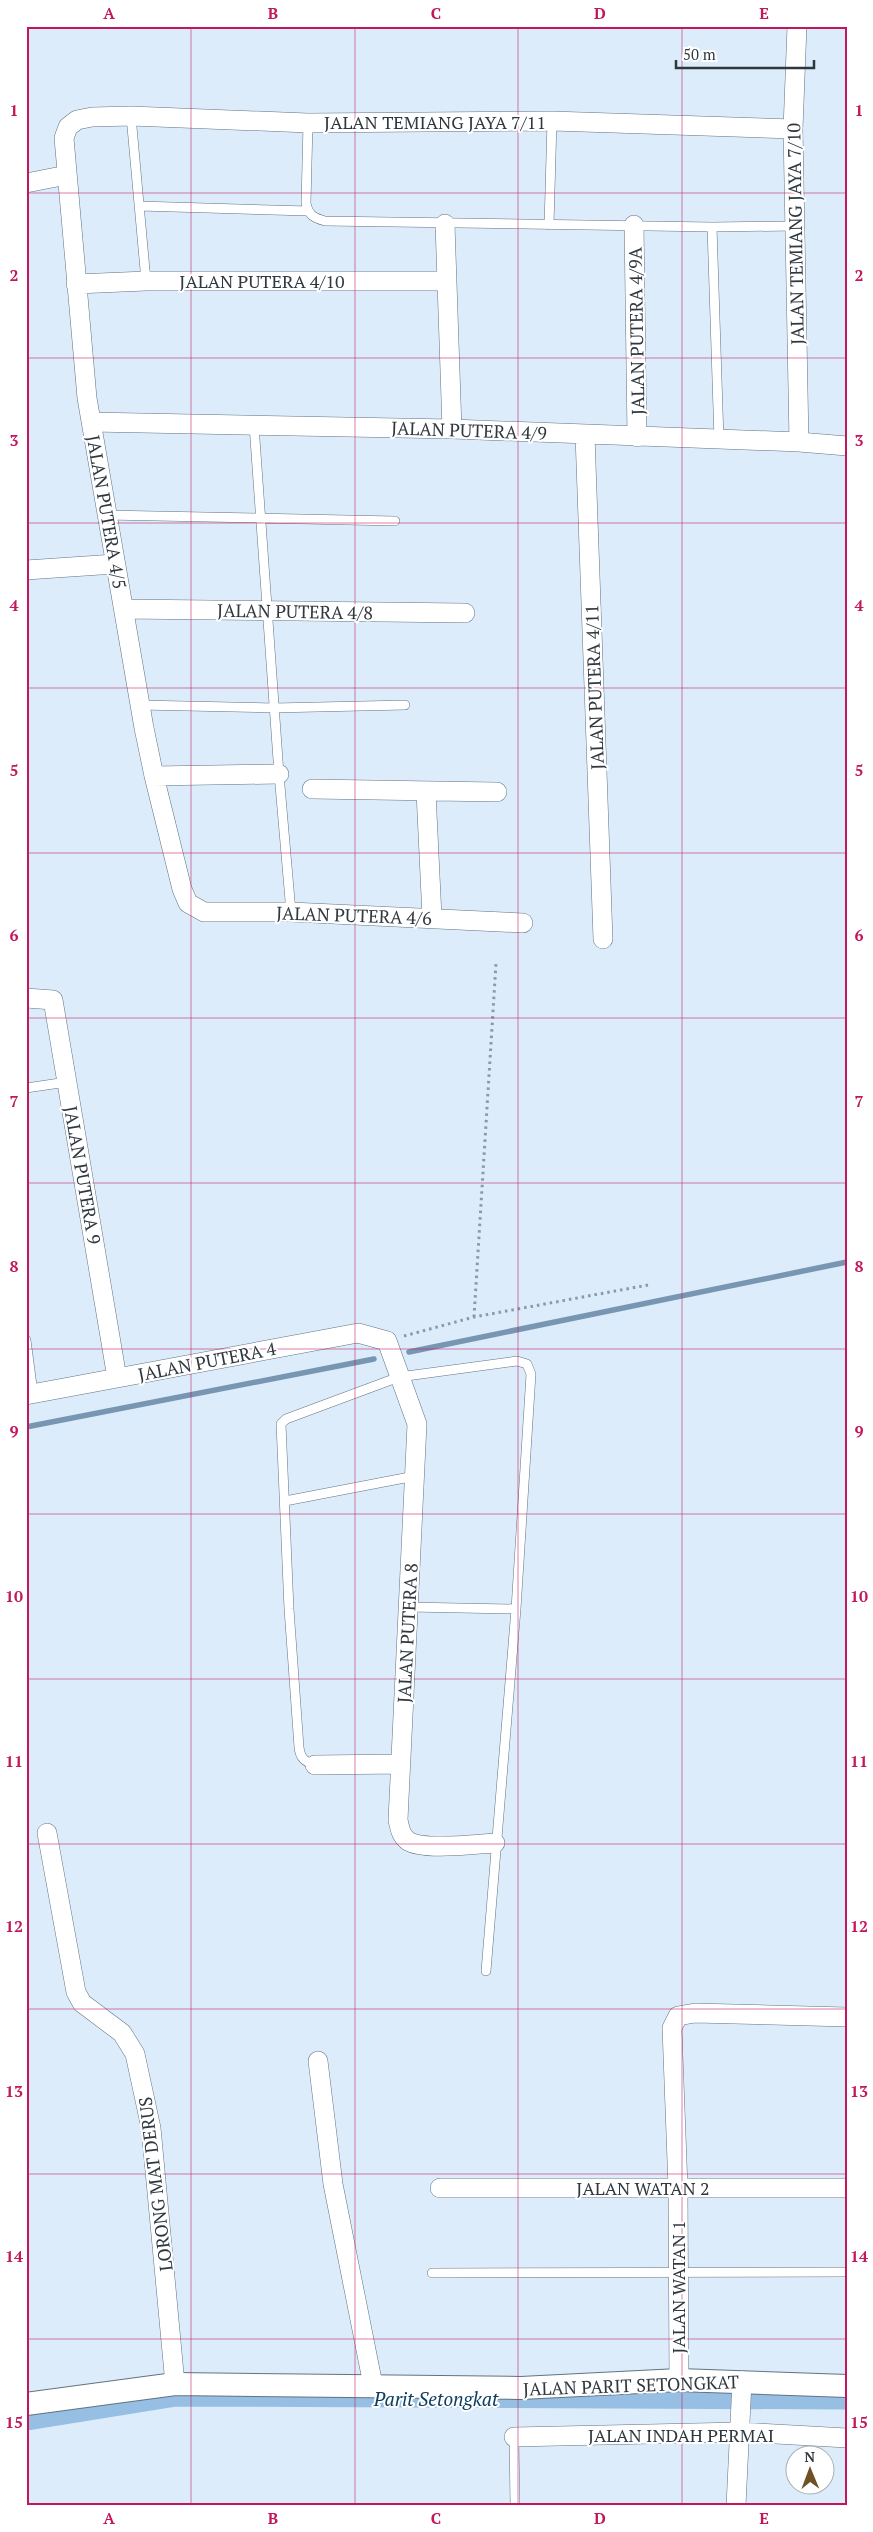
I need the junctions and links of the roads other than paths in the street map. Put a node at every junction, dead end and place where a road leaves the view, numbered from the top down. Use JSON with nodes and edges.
{"nodes":[{"id":1,"x":797,"y":26,"type":"edge"},
{"id":2,"x":131,"y":116,"type":"junction"},
{"id":3,"x":77,"y":120,"type":"joint"},
{"id":4,"x":552,"y":122,"type":"junction"},
{"id":5,"x":308,"y":123,"type":"junction"},
{"id":6,"x":793,"y":129,"type":"junction"},
{"id":7,"x":67,"y":175,"type":"junction"},
{"id":8,"x":26,"y":183,"type":"edge"},
{"id":9,"x":139,"y":206,"type":"junction"},
{"id":10,"x":308,"y":210,"type":"junction"},
{"id":11,"x":445,"y":224,"type":"junction"},
{"id":12,"x":549,"y":224,"type":"junction"},
{"id":13,"x":634,"y":225,"type":"junction"},
{"id":14,"x":795,"y":226,"type":"junction"},
{"id":15,"x":712,"y":228,"type":"junction"},
{"id":16,"x":146,"y":281,"type":"junction"},
{"id":17,"x":447,"y":281,"type":"junction"},
{"id":18,"x":76,"y":284,"type":"junction"},
{"id":19,"x":91,"y":422,"type":"junction"},
{"id":20,"x":254,"y":425,"type":"junction"},
{"id":21,"x":452,"y":429,"type":"junction"},
{"id":22,"x":585,"y":434,"type":"junction"},
{"id":23,"x":637,"y":437,"type":"junction"},
{"id":24,"x":719,"y":440,"type":"junction"},
{"id":25,"x":799,"y":442,"type":"junction"},
{"id":26,"x":847,"y":446,"type":"edge"},
{"id":27,"x":106,"y":515,"type":"junction"},
{"id":28,"x":261,"y":518,"type":"junction"},
{"id":29,"x":395,"y":521,"type":"dead end"},
{"id":30,"x":115,"y":564,"type":"junction"},
{"id":31,"x":26,"y":570,"type":"edge"},
{"id":32,"x":124,"y":609,"type":"junction"},
{"id":33,"x":267,"y":610,"type":"junction"},
{"id":34,"x":465,"y":613,"type":"dead end"},
{"id":35,"x":140,"y":704,"type":"junction"},
{"id":36,"x":405,"y":705,"type":"dead end"},
{"id":37,"x":274,"y":708,"type":"junction"},
{"id":38,"x":278,"y":774,"type":"junction"},
{"id":39,"x":154,"y":776,"type":"junction"},
{"id":40,"x":312,"y":789,"type":"dead end"},
{"id":41,"x":426,"y":792,"type":"junction"},
{"id":42,"x":497,"y":792,"type":"dead end"},
{"id":43,"x":188,"y":903,"type":"joint"},
{"id":44,"x":291,"y":912,"type":"junction"},
{"id":45,"x":432,"y":917,"type":"junction"},
{"id":46,"x":523,"y":923,"type":"dead end"},
{"id":47,"x":603,"y":939,"type":"dead end"},
{"id":48,"x":26,"y":998,"type":"edge"},
{"id":49,"x":67,"y":1082,"type":"junction"},
{"id":50,"x":26,"y":1088,"type":"edge"},
{"id":51,"x":26,"y":1340,"type":"edge"},
{"id":52,"x":387,"y":1341,"type":"joint"},
{"id":53,"x":399,"y":1377,"type":"junction"},
{"id":54,"x":117,"y":1378,"type":"junction"},
{"id":55,"x":30,"y":1394,"type":"edge"},
{"id":56,"x":415,"y":1476,"type":"junction"},
{"id":57,"x":285,"y":1502,"type":"junction"},
{"id":58,"x":409,"y":1607,"type":"junction"},
{"id":59,"x":516,"y":1609,"type":"junction"},
{"id":60,"x":401,"y":1764,"type":"junction"},
{"id":61,"x":315,"y":1765,"type":"joint"},
{"id":62,"x":47,"y":1833,"type":"dead end"},
{"id":63,"x":495,"y":1843,"type":"junction"},
{"id":64,"x":486,"y":1971,"type":"dead end"},
{"id":65,"x":847,"y":2017,"type":"edge"},
{"id":66,"x":318,"y":2061,"type":"dead end"},
{"id":67,"x":440,"y":2188,"type":"dead end"},
{"id":68,"x":678,"y":2188,"type":"junction"},
{"id":69,"x":847,"y":2188,"type":"edge"},
{"id":70,"x":678,"y":2271,"type":"junction"},
{"id":71,"x":847,"y":2272,"type":"edge"},
{"id":72,"x":432,"y":2273,"type":"dead end"},
{"id":73,"x":679,"y":2380,"type":"junction"},
{"id":74,"x":175,"y":2384,"type":"junction"},
{"id":75,"x":373,"y":2385,"type":"junction"},
{"id":76,"x":847,"y":2386,"type":"edge"},
{"id":77,"x":741,"y":2395,"type":"junction"},
{"id":78,"x":26,"y":2404,"type":"edge"},
{"id":79,"x":740,"y":2432,"type":"junction"},
{"id":80,"x":514,"y":2437,"type":"joint"},
{"id":81,"x":847,"y":2438,"type":"edge"},
{"id":82,"x":515,"y":2506,"type":"edge"},
{"id":83,"x":736,"y":2506,"type":"edge"}],
"edges":[{"from":1,"to":6,"type":"street","name":"JALAN TEMIANG JAYA 7/10"},
{"from":2,"to":3,"type":"street","name":"JALAN TEMIANG JAYA 7/11"},
{"from":2,"to":5,"type":"street","name":"JALAN TEMIANG JAYA 7/11"},
{"from":2,"to":9,"type":"lane"},
{"from":3,"to":7,"type":"street","name":"JALAN PUTERA 4/5"},
{"from":4,"to":5,"type":"street","name":"JALAN TEMIANG JAYA 7/11"},
{"from":4,"to":6,"type":"street","name":"JALAN TEMIANG JAYA 7/11"},
{"from":4,"to":12,"type":"lane"},
{"from":5,"to":10,"type":"lane"},
{"from":6,"to":14,"type":"street","name":"JALAN TEMIANG JAYA 7/10"},
{"from":7,"to":8,"type":"street"},
{"from":7,"to":18,"type":"street","name":"JALAN PUTERA 4/5"},
{"from":9,"to":10,"type":"lane"},
{"from":9,"to":16,"type":"lane"},
{"from":10,"to":11,"type":"lane"},
{"from":11,"to":12,"type":"lane"},
{"from":11,"to":17,"type":"street"},
{"from":12,"to":13,"type":"lane"},
{"from":13,"to":15,"type":"lane"},
{"from":13,"to":23,"type":"street","name":"JALAN PUTERA 4/9A"},
{"from":14,"to":15,"type":"lane"},
{"from":14,"to":25,"type":"street","name":"JALAN TEMIANG JAYA 7/10"},
{"from":15,"to":24,"type":"lane"},
{"from":16,"to":17,"type":"street","name":"JALAN PUTERA 4/10"},
{"from":16,"to":18,"type":"street","name":"JALAN PUTERA 4/10"},
{"from":17,"to":21,"type":"street"},
{"from":18,"to":19,"type":"street","name":"JALAN PUTERA 4/5"},
{"from":19,"to":20,"type":"street","name":"JALAN PUTERA 4/9"},
{"from":19,"to":27,"type":"street","name":"JALAN PUTERA 4/5"},
{"from":20,"to":21,"type":"street","name":"JALAN PUTERA 4/9"},
{"from":20,"to":28,"type":"lane"},
{"from":21,"to":22,"type":"street","name":"JALAN PUTERA 4/9"},
{"from":22,"to":23,"type":"street","name":"JALAN PUTERA 4/9"},
{"from":22,"to":47,"type":"street","name":"JALAN PUTERA 4/11"},
{"from":23,"to":24,"type":"street","name":"JALAN PUTERA 4/9"},
{"from":24,"to":25,"type":"street","name":"JALAN PUTERA 4/9"},
{"from":25,"to":26,"type":"street","name":"JALAN PUTERA 4/9"},
{"from":27,"to":28,"type":"lane"},
{"from":27,"to":30,"type":"street","name":"JALAN PUTERA 4/5"},
{"from":28,"to":29,"type":"lane"},
{"from":28,"to":33,"type":"lane"},
{"from":30,"to":31,"type":"street"},
{"from":30,"to":32,"type":"street","name":"JALAN PUTERA 4/5"},
{"from":32,"to":33,"type":"street","name":"JALAN PUTERA 4/8"},
{"from":32,"to":35,"type":"street","name":"JALAN PUTERA 4/5"},
{"from":33,"to":34,"type":"street","name":"JALAN PUTERA 4/8"},
{"from":33,"to":37,"type":"lane"},
{"from":35,"to":37,"type":"lane"},
{"from":35,"to":39,"type":"street","name":"JALAN PUTERA 4/5"},
{"from":36,"to":37,"type":"lane"},
{"from":37,"to":38,"type":"lane"},
{"from":38,"to":39,"type":"street"},
{"from":38,"to":44,"type":"lane"},
{"from":39,"to":43,"type":"street","name":"JALAN PUTERA 4/5"},
{"from":40,"to":41,"type":"street"},
{"from":41,"to":42,"type":"street"},
{"from":41,"to":45,"type":"street"},
{"from":43,"to":44,"type":"street","name":"JALAN PUTERA 4/6"},
{"from":44,"to":45,"type":"street","name":"JALAN PUTERA 4/6"},
{"from":45,"to":46,"type":"street","name":"JALAN PUTERA 4/6"},
{"from":48,"to":49,"type":"street","name":"JALAN PUTERA 9"},
{"from":49,"to":50,"type":"lane"},
{"from":49,"to":54,"type":"street","name":"JALAN PUTERA 9"},
{"from":51,"to":55,"type":"lane"},
{"from":52,"to":53,"type":"street","name":"JALAN PUTERA 8"},
{"from":52,"to":54,"type":"street","name":"JALAN PUTERA 4"},
{"from":53,"to":56,"type":"street","name":"JALAN PUTERA 8"},
{"from":53,"to":57,"type":"lane"},
{"from":53,"to":59,"type":"lane"},
{"from":54,"to":55,"type":"street","name":"JALAN PUTERA 4"},
{"from":56,"to":57,"type":"lane"},
{"from":56,"to":58,"type":"street","name":"JALAN PUTERA 8"},
{"from":57,"to":61,"type":"lane"},
{"from":58,"to":59,"type":"lane"},
{"from":58,"to":60,"type":"street","name":"JALAN PUTERA 8"},
{"from":59,"to":63,"type":"lane"},
{"from":60,"to":61,"type":"street"},
{"from":60,"to":63,"type":"street","name":"JALAN PUTERA 8"},
{"from":62,"to":74,"type":"street","name":"LORONG MAT DERUS"},
{"from":63,"to":64,"type":"lane"},
{"from":65,"to":68,"type":"street","name":"JALAN WATAN 1"},
{"from":66,"to":75,"type":"street"},
{"from":67,"to":68,"type":"street","name":"JALAN WATAN 2"},
{"from":68,"to":69,"type":"street","name":"JALAN WATAN 2"},
{"from":68,"to":70,"type":"street","name":"JALAN WATAN 1"},
{"from":70,"to":71,"type":"lane"},
{"from":70,"to":72,"type":"lane"},
{"from":70,"to":73,"type":"street","name":"JALAN WATAN 1"},
{"from":73,"to":75,"type":"street","name":"JALAN PARIT SETONGKAT"},
{"from":73,"to":77,"type":"street","name":"JALAN PARIT SETONGKAT"},
{"from":74,"to":75,"type":"street","name":"JALAN PARIT SETONGKAT"},
{"from":74,"to":78,"type":"street","name":"JALAN PARIT SETONGKAT"},
{"from":76,"to":77,"type":"street","name":"JALAN PARIT SETONGKAT"},
{"from":77,"to":79,"type":"street"},
{"from":79,"to":80,"type":"street","name":"JALAN INDAH PERMAI"},
{"from":79,"to":81,"type":"street","name":"JALAN INDAH PERMAI"},
{"from":79,"to":83,"type":"street"},
{"from":80,"to":82,"type":"lane"}]}
